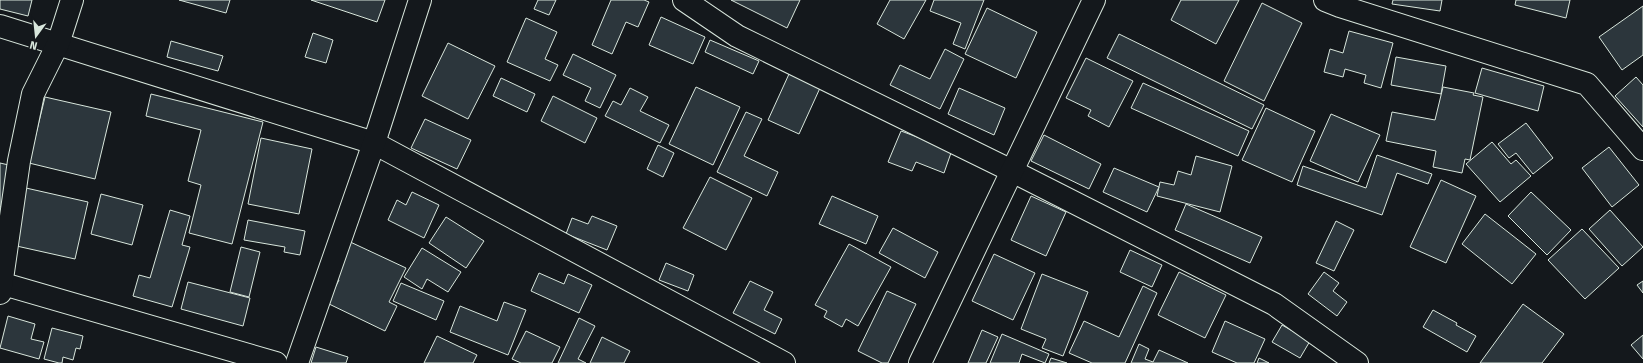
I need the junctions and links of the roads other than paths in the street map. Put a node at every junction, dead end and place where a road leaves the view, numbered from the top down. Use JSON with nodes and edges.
{"nodes":[{"id":1,"x":72,"y":0,"type":"edge"},
{"id":2,"x":420,"y":0,"type":"edge"},
{"id":3,"x":684,"y":0,"type":"edge"},
{"id":4,"x":1094,"y":0,"type":"edge"},
{"id":5,"x":1325,"y":0,"type":"edge"},
{"id":6,"x":0,"y":26,"type":"edge"},
{"id":7,"x":58,"y":44,"type":"junction"},
{"id":8,"x":374,"y":143,"type":"junction"},
{"id":9,"x":1643,"y":149,"type":"edge"},
{"id":10,"x":1012,"y":171,"type":"junction"},
{"id":11,"x":1,"y":286,"type":"edge"},
{"id":12,"x":276,"y":363,"type":"edge"},
{"id":13,"x":297,"y":363,"type":"edge"},
{"id":14,"x":784,"y":363,"type":"edge"},
{"id":15,"x":920,"y":363,"type":"edge"},
{"id":16,"x":1358,"y":363,"type":"edge"}],
"edges":[{"from":1,"to":7,"type":"street"},
{"from":2,"to":8,"type":"street"},
{"from":3,"to":10,"type":"street"},
{"from":4,"to":10,"type":"street"},
{"from":5,"to":9,"type":"street"},
{"from":6,"to":7,"type":"street"},
{"from":7,"to":8,"type":"street"},
{"from":7,"to":11,"type":"street"},
{"from":8,"to":13,"type":"street"},
{"from":8,"to":14,"type":"street"},
{"from":10,"to":15,"type":"street"},
{"from":10,"to":16,"type":"street"},
{"from":11,"to":12,"type":"street"}]}
